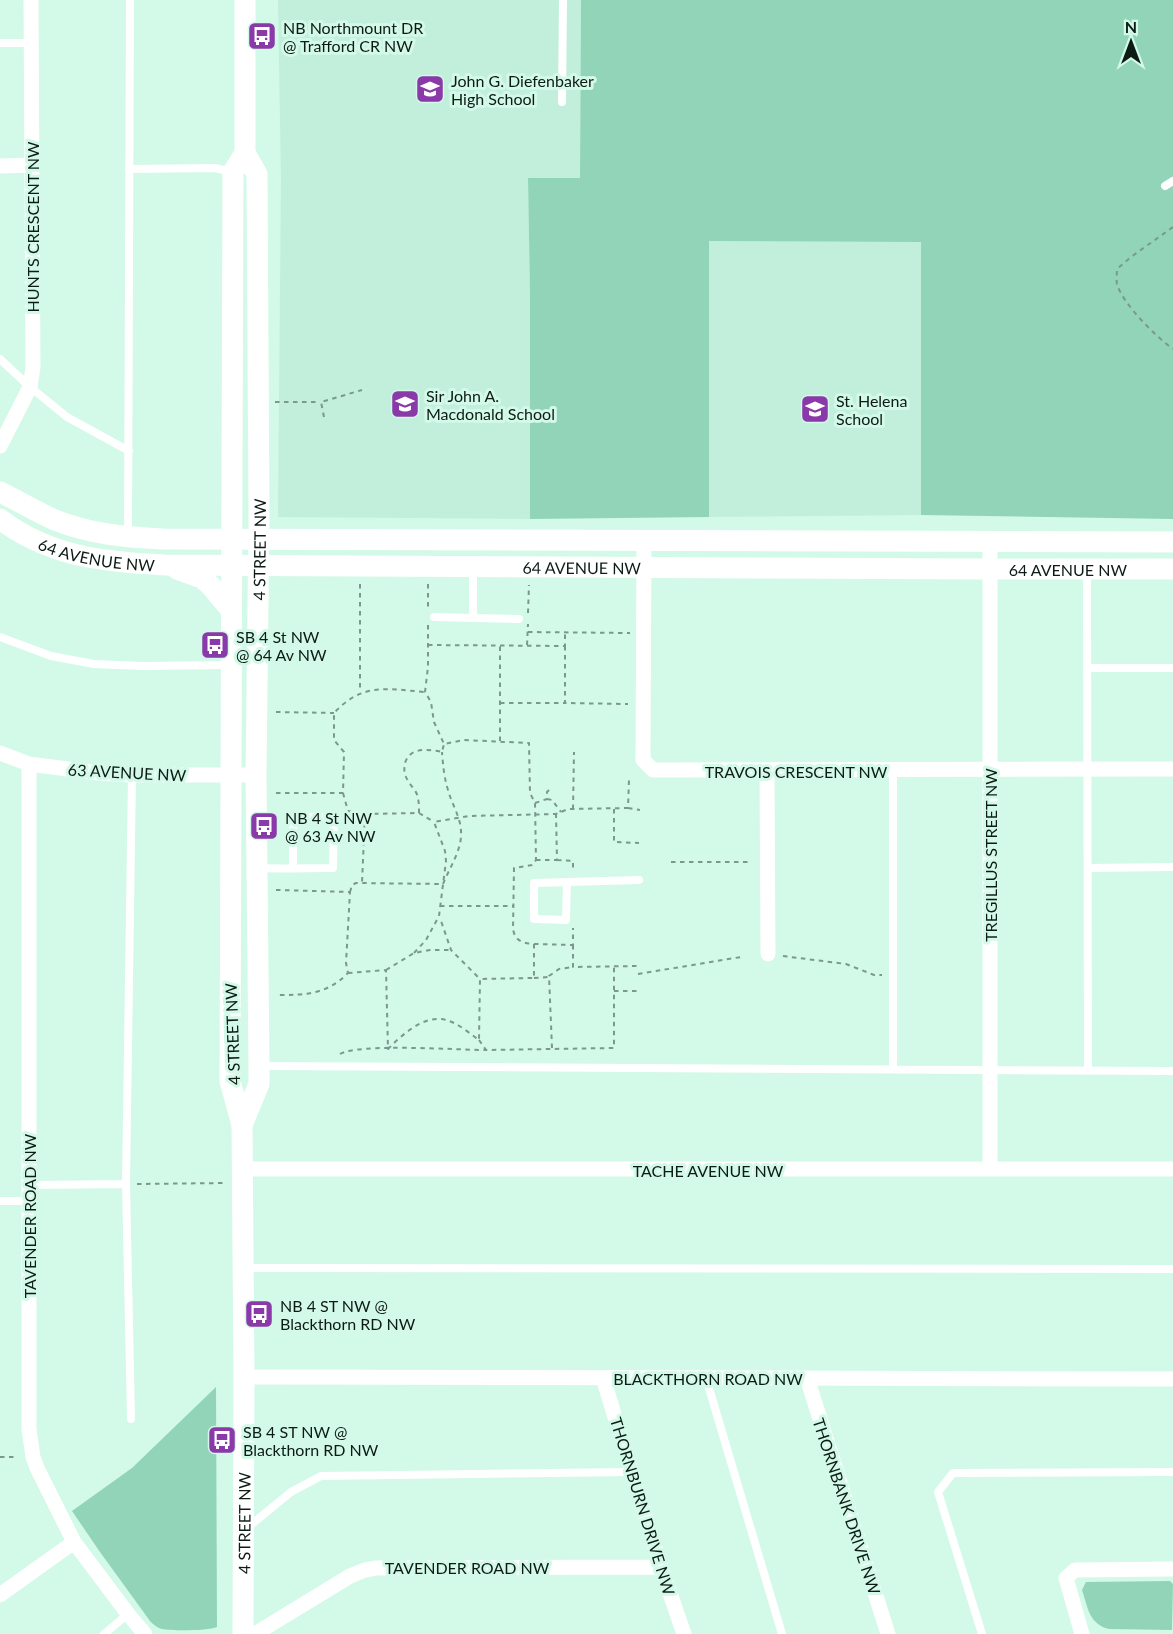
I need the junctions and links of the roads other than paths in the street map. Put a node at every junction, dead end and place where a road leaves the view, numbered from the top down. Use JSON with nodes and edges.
{"nodes":[{"id":1,"x":31,"y":0,"type":"edge"},
{"id":2,"x":130,"y":0,"type":"edge"},
{"id":3,"x":245,"y":0,"type":"edge"},
{"id":4,"x":563,"y":0,"type":"edge"},
{"id":5,"x":0,"y":43,"type":"edge"},
{"id":6,"x":32,"y":43,"type":"junction"},
{"id":7,"x":562,"y":102,"type":"dead end"},
{"id":8,"x":245,"y":153,"type":"junction"},
{"id":9,"x":32,"y":165,"type":"junction"},
{"id":10,"x":0,"y":166,"type":"edge"},
{"id":11,"x":129,"y":169,"type":"junction"},
{"id":12,"x":233,"y":172,"type":"junction"},
{"id":13,"x":1173,"y":181,"type":"edge"},
{"id":14,"x":1165,"y":186,"type":"dead end"},
{"id":15,"x":0,"y":359,"type":"edge"},
{"id":16,"x":30,"y":387,"type":"junction"},
{"id":17,"x":0,"y":446,"type":"edge"},
{"id":18,"x":129,"y":451,"type":"junction"},
{"id":19,"x":0,"y":492,"type":"edge"},
{"id":20,"x":0,"y":519,"type":"edge"},
{"id":21,"x":128,"y":537,"type":"junction"},
{"id":22,"x":232,"y":539,"type":"junction"},
{"id":23,"x":259,"y":540,"type":"junction"},
{"id":24,"x":644,"y":540,"type":"junction"},
{"id":25,"x":990,"y":541,"type":"junction"},
{"id":26,"x":1173,"y":542,"type":"edge"},
{"id":27,"x":165,"y":565,"type":"junction"},
{"id":28,"x":232,"y":565,"type":"junction"},
{"id":29,"x":258,"y":565,"type":"junction"},
{"id":30,"x":473,"y":566,"type":"junction"},
{"id":31,"x":644,"y":567,"type":"junction"},
{"id":32,"x":1087,"y":569,"type":"junction"},
{"id":33,"x":1173,"y":569,"type":"edge"},
{"id":34,"x":990,"y":570,"type":"junction"},
{"id":35,"x":231,"y":610,"type":"junction"},
{"id":36,"x":431,"y":616,"type":"road end"},
{"id":37,"x":473,"y":618,"type":"junction"},
{"id":38,"x":519,"y":620,"type":"dead end"},
{"id":39,"x":0,"y":637,"type":"edge"},
{"id":40,"x":232,"y":665,"type":"junction"},
{"id":41,"x":1088,"y":668,"type":"junction"},
{"id":42,"x":1173,"y":668,"type":"edge"},
{"id":43,"x":0,"y":753,"type":"edge"},
{"id":44,"x":29,"y":764,"type":"junction"},
{"id":45,"x":1173,"y":769,"type":"edge"},
{"id":46,"x":893,"y":770,"type":"junction"},
{"id":47,"x":991,"y":770,"type":"junction"},
{"id":48,"x":1088,"y":770,"type":"junction"},
{"id":49,"x":767,"y":771,"type":"junction"},
{"id":50,"x":132,"y":775,"type":"junction"},
{"id":51,"x":230,"y":775,"type":"junction"},
{"id":52,"x":256,"y":775,"type":"junction"},
{"id":53,"x":1173,"y":867,"type":"edge"},
{"id":54,"x":257,"y":868,"type":"junction"},
{"id":55,"x":293,"y":868,"type":"junction"},
{"id":56,"x":1089,"y":868,"type":"junction"},
{"id":57,"x":639,"y":880,"type":"dead end"},
{"id":58,"x":567,"y":882,"type":"junction"},
{"id":59,"x":768,"y":954,"type":"road end"},
{"id":60,"x":259,"y":1066,"type":"junction"},
{"id":61,"x":893,"y":1069,"type":"junction"},
{"id":62,"x":989,"y":1070,"type":"junction"},
{"id":63,"x":1088,"y":1070,"type":"junction"},
{"id":64,"x":1173,"y":1071,"type":"edge"},
{"id":65,"x":242,"y":1125,"type":"junction"},
{"id":66,"x":990,"y":1169,"type":"junction"},
{"id":67,"x":1173,"y":1169,"type":"edge"},
{"id":68,"x":242,"y":1177,"type":"junction"},
{"id":69,"x":126,"y":1184,"type":"junction"},
{"id":70,"x":29,"y":1193,"type":"junction"},
{"id":71,"x":0,"y":1201,"type":"edge"},
{"id":72,"x":244,"y":1268,"type":"junction"},
{"id":73,"x":1173,"y":1269,"type":"edge"},
{"id":74,"x":244,"y":1377,"type":"junction"},
{"id":75,"x":603,"y":1378,"type":"junction"},
{"id":76,"x":706,"y":1378,"type":"junction"},
{"id":77,"x":807,"y":1378,"type":"junction"},
{"id":78,"x":1173,"y":1378,"type":"edge"},
{"id":79,"x":131,"y":1419,"type":"dead end"},
{"id":80,"x":632,"y":1472,"type":"junction"},
{"id":81,"x":1173,"y":1472,"type":"edge"},
{"id":82,"x":243,"y":1531,"type":"junction"},
{"id":83,"x":74,"y":1542,"type":"junction"},
{"id":84,"x":661,"y":1567,"type":"junction"},
{"id":85,"x":1173,"y":1569,"type":"edge"},
{"id":86,"x":0,"y":1595,"type":"edge"},
{"id":87,"x":128,"y":1614,"type":"junction"},
{"id":88,"x":104,"y":1634,"type":"edge"},
{"id":89,"x":145,"y":1634,"type":"edge"},
{"id":90,"x":243,"y":1634,"type":"edge"},
{"id":91,"x":255,"y":1634,"type":"edge"},
{"id":92,"x":684,"y":1634,"type":"edge"},
{"id":93,"x":782,"y":1634,"type":"edge"},
{"id":94,"x":888,"y":1634,"type":"edge"},
{"id":95,"x":982,"y":1634,"type":"edge"},
{"id":96,"x":1082,"y":1634,"type":"edge"}],
"edges":[{"from":1,"to":6,"type":"street","name":"HUNTS CRESCENT NW"},
{"from":2,"to":11,"type":"lane"},
{"from":3,"to":8,"type":"main road","name":"4 STREET NW"},
{"from":4,"to":7,"type":"lane"},
{"from":5,"to":6,"type":"lane"},
{"from":6,"to":9,"type":"street","name":"HUNTS CRESCENT NW"},
{"from":8,"to":12,"type":"main road"},
{"from":8,"to":23,"type":"main road","name":"4 STREET NW"},
{"from":9,"to":10,"type":"street"},
{"from":9,"to":16,"type":"street","name":"HUNTS CRESCENT NW"},
{"from":11,"to":12,"type":"lane"},
{"from":11,"to":18,"type":"lane"},
{"from":12,"to":22,"type":"main road","name":"4 STREET NW"},
{"from":13,"to":14,"type":"lane"},
{"from":15,"to":16,"type":"lane"},
{"from":16,"to":17,"type":"street","name":"HUNTS CRESCENT NW"},
{"from":16,"to":18,"type":"lane"},
{"from":18,"to":21,"type":"lane"},
{"from":19,"to":21,"type":"main road","name":"64 AVENUE NW"},
{"from":20,"to":27,"type":"main road","name":"64 AVENUE NW"},
{"from":21,"to":22,"type":"main road","name":"64 AVENUE NW"},
{"from":22,"to":23,"type":"main road","name":"64 AVENUE NW"},
{"from":22,"to":28,"type":"main road","name":"4 STREET NW"},
{"from":23,"to":24,"type":"main road","name":"64 AVENUE NW"},
{"from":23,"to":29,"type":"main road","name":"4 STREET NW"},
{"from":24,"to":25,"type":"main road","name":"64 AVENUE NW"},
{"from":24,"to":31,"type":"street","name":"TRAVOIS CRESCENT NW"},
{"from":25,"to":26,"type":"main road","name":"64 AVENUE NW"},
{"from":25,"to":34,"type":"street","name":"TREGILLUS STREET NW"},
{"from":27,"to":28,"type":"main road","name":"64 AVENUE NW"},
{"from":27,"to":35,"type":"main road"},
{"from":28,"to":29,"type":"main road","name":"64 AVENUE NW"},
{"from":28,"to":35,"type":"main road","name":"4 STREET NW"},
{"from":29,"to":30,"type":"main road","name":"64 AVENUE NW"},
{"from":29,"to":52,"type":"main road","name":"4 STREET NW"},
{"from":30,"to":31,"type":"main road","name":"64 AVENUE NW"},
{"from":30,"to":37,"type":"lane"},
{"from":31,"to":34,"type":"main road","name":"64 AVENUE NW"},
{"from":31,"to":49,"type":"street","name":"TRAVOIS CRESCENT NW"},
{"from":32,"to":33,"type":"main road","name":"64 AVENUE NW"},
{"from":32,"to":34,"type":"main road","name":"64 AVENUE NW"},
{"from":32,"to":41,"type":"lane"},
{"from":34,"to":47,"type":"street","name":"TREGILLUS STREET NW"},
{"from":35,"to":40,"type":"main road","name":"4 STREET NW"},
{"from":36,"to":37,"type":"lane"},
{"from":37,"to":38,"type":"lane"},
{"from":39,"to":40,"type":"lane"},
{"from":40,"to":51,"type":"main road","name":"4 STREET NW"},
{"from":41,"to":42,"type":"lane"},
{"from":41,"to":48,"type":"lane"},
{"from":43,"to":44,"type":"street","name":"63 AVENUE NW"},
{"from":44,"to":50,"type":"street","name":"63 AVENUE NW"},
{"from":44,"to":70,"type":"street","name":"TAVENDER ROAD NW"},
{"from":45,"to":48,"type":"street","name":"TRAVOIS CRESCENT NW"},
{"from":46,"to":47,"type":"street","name":"TRAVOIS CRESCENT NW"},
{"from":46,"to":49,"type":"street","name":"TRAVOIS CRESCENT NW"},
{"from":46,"to":61,"type":"lane"},
{"from":47,"to":48,"type":"street","name":"TRAVOIS CRESCENT NW"},
{"from":47,"to":62,"type":"street","name":"TREGILLUS STREET NW"},
{"from":48,"to":56,"type":"lane"},
{"from":49,"to":59,"type":"street"},
{"from":50,"to":51,"type":"street","name":"63 AVENUE NW"},
{"from":50,"to":69,"type":"lane"},
{"from":51,"to":52,"type":"street","name":"63 AVENUE NW"},
{"from":51,"to":65,"type":"main road","name":"4 STREET NW"},
{"from":52,"to":54,"type":"main road","name":"4 STREET NW"},
{"from":53,"to":56,"type":"lane"},
{"from":54,"to":55,"type":"lane"},
{"from":54,"to":60,"type":"main road","name":"4 STREET NW"},
{"from":55,"to":55,"type":"lane"},
{"from":56,"to":63,"type":"lane"},
{"from":57,"to":58,"type":"lane"},
{"from":58,"to":58,"type":"lane"},
{"from":60,"to":61,"type":"lane"},
{"from":60,"to":65,"type":"main road","name":"4 STREET NW"},
{"from":61,"to":62,"type":"lane"},
{"from":62,"to":63,"type":"lane"},
{"from":62,"to":66,"type":"street","name":"TREGILLUS STREET NW"},
{"from":63,"to":64,"type":"lane"},
{"from":65,"to":68,"type":"main road","name":"4 STREET NW"},
{"from":66,"to":67,"type":"street","name":"TACHE AVENUE NW"},
{"from":66,"to":68,"type":"street","name":"TACHE AVENUE NW"},
{"from":68,"to":72,"type":"main road","name":"4 STREET NW"},
{"from":69,"to":70,"type":"lane"},
{"from":69,"to":79,"type":"lane"},
{"from":70,"to":71,"type":"lane"},
{"from":70,"to":83,"type":"street","name":"TAVENDER ROAD NW"},
{"from":72,"to":73,"type":"lane"},
{"from":72,"to":74,"type":"main road","name":"4 STREET NW"},
{"from":74,"to":75,"type":"street","name":"BLACKTHORN ROAD NW"},
{"from":74,"to":82,"type":"main road","name":"4 STREET NW"},
{"from":75,"to":76,"type":"street","name":"BLACKTHORN ROAD NW"},
{"from":75,"to":80,"type":"street","name":"THORNBURN DRIVE NW"},
{"from":76,"to":77,"type":"street","name":"BLACKTHORN ROAD NW"},
{"from":76,"to":93,"type":"lane"},
{"from":77,"to":78,"type":"street","name":"BLACKTHORN ROAD NW"},
{"from":77,"to":94,"type":"street","name":"THORNBANK DRIVE NW"},
{"from":80,"to":82,"type":"lane"},
{"from":80,"to":84,"type":"street","name":"THORNBURN DRIVE NW"},
{"from":81,"to":95,"type":"lane"},
{"from":82,"to":90,"type":"main road","name":"4 STREET NW"},
{"from":83,"to":86,"type":"street"},
{"from":83,"to":87,"type":"street","name":"TAVENDER ROAD NW"},
{"from":84,"to":91,"type":"street","name":"TAVENDER ROAD NW"},
{"from":84,"to":92,"type":"street","name":"THORNBURN DRIVE NW"},
{"from":85,"to":96,"type":"street"},
{"from":87,"to":88,"type":"lane"},
{"from":87,"to":89,"type":"street","name":"TAVENDER ROAD NW"}]}
